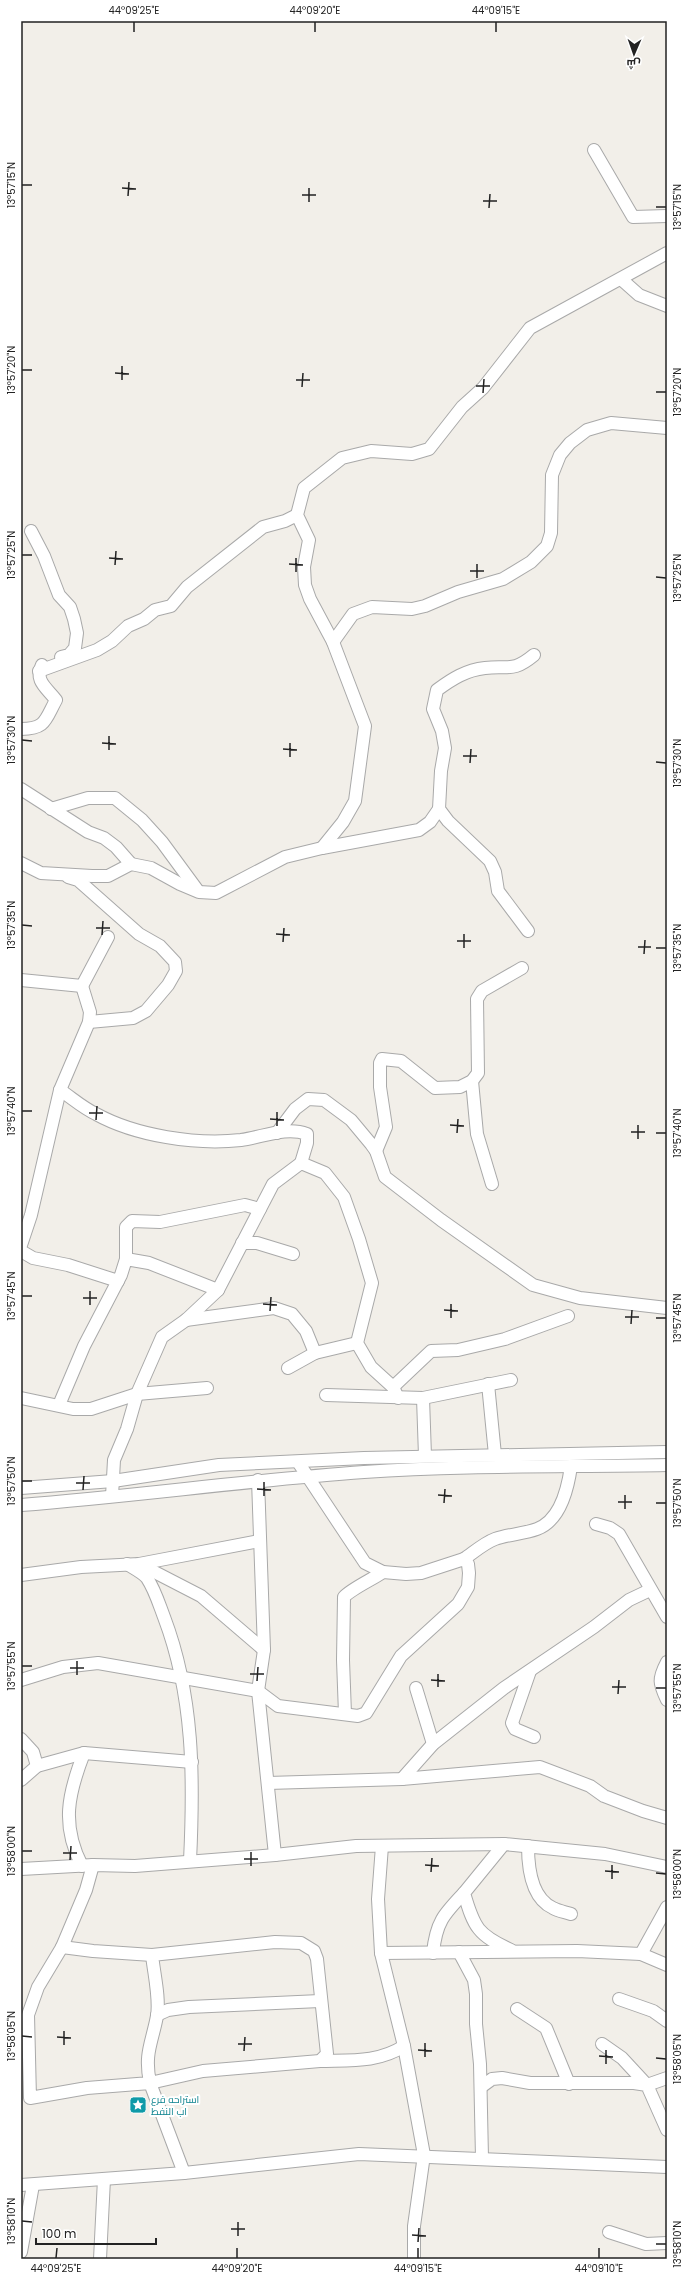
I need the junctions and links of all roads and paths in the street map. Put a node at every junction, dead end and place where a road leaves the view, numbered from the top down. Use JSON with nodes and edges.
{"nodes":[{"id":1,"x":594,"y":150,"type":"dead end"},
{"id":2,"x":667,"y":216,"type":"edge"},
{"id":3,"x":667,"y":253,"type":"edge"},
{"id":4,"x":621,"y":279,"type":"junction"},
{"id":5,"x":667,"y":306,"type":"edge"},
{"id":6,"x":667,"y":428,"type":"edge"},
{"id":7,"x":297,"y":515,"type":"junction"},
{"id":8,"x":31,"y":530,"type":"dead end"},
{"id":9,"x":333,"y":642,"type":"junction"},
{"id":10,"x":534,"y":655,"type":"dead end"},
{"id":11,"x":39,"y":671,"type":"junction"},
{"id":12,"x":21,"y":729,"type":"edge"},
{"id":13,"x":21,"y":789,"type":"edge"},
{"id":14,"x":51,"y":809,"type":"junction"},
{"id":15,"x":439,"y":809,"type":"junction"},
{"id":16,"x":322,"y":848,"type":"junction"},
{"id":17,"x":21,"y":862,"type":"edge"},
{"id":18,"x":131,"y":864,"type":"junction"},
{"id":19,"x":55,"y":874,"type":"junction"},
{"id":20,"x":199,"y":892,"type":"junction"},
{"id":21,"x":528,"y":931,"type":"dead end"},
{"id":22,"x":108,"y":937,"type":"dead end"},
{"id":23,"x":522,"y":968,"type":"dead end"},
{"id":24,"x":21,"y":980,"type":"edge"},
{"id":25,"x":82,"y":986,"type":"junction"},
{"id":26,"x":89,"y":1022,"type":"junction"},
{"id":27,"x":472,"y":1081,"type":"junction"},
{"id":28,"x":60,"y":1090,"type":"junction"},
{"id":29,"x":277,"y":1133,"type":"junction"},
{"id":30,"x":376,"y":1151,"type":"junction"},
{"id":31,"x":301,"y":1163,"type":"junction"},
{"id":32,"x":492,"y":1184,"type":"dead end"},
{"id":33,"x":260,"y":1209,"type":"junction"},
{"id":34,"x":242,"y":1243,"type":"junction"},
{"id":35,"x":21,"y":1245,"type":"edge"},
{"id":36,"x":21,"y":1251,"type":"edge"},
{"id":37,"x":293,"y":1254,"type":"dead end"},
{"id":38,"x":126,"y":1258,"type":"junction"},
{"id":39,"x":118,"y":1281,"type":"junction"},
{"id":40,"x":218,"y":1290,"type":"junction"},
{"id":41,"x":667,"y":1308,"type":"edge"},
{"id":42,"x":568,"y":1316,"type":"dead end"},
{"id":43,"x":186,"y":1320,"type":"junction"},
{"id":44,"x":357,"y":1343,"type":"junction"},
{"id":45,"x":315,"y":1354,"type":"junction"},
{"id":46,"x":288,"y":1368,"type":"dead end"},
{"id":47,"x":511,"y":1380,"type":"dead end"},
{"id":48,"x":488,"y":1384,"type":"junction"},
{"id":49,"x":393,"y":1387,"type":"junction"},
{"id":50,"x":207,"y":1388,"type":"dead end"},
{"id":51,"x":137,"y":1394,"type":"junction"},
{"id":52,"x":326,"y":1395,"type":"dead end"},
{"id":53,"x":21,"y":1398,"type":"edge"},
{"id":54,"x":398,"y":1398,"type":"junction"},
{"id":55,"x":423,"y":1398,"type":"junction"},
{"id":56,"x":59,"y":1405,"type":"junction"},
{"id":57,"x":662,"y":1452,"type":"edge"},
{"id":58,"x":495,"y":1455,"type":"junction"},
{"id":59,"x":425,"y":1456,"type":"junction"},
{"id":60,"x":298,"y":1462,"type":"junction"},
{"id":61,"x":662,"y":1465,"type":"edge"},
{"id":62,"x":571,"y":1466,"type":"junction"},
{"id":63,"x":306,"y":1477,"type":"junction"},
{"id":64,"x":258,"y":1480,"type":"junction"},
{"id":65,"x":113,"y":1481,"type":"junction"},
{"id":66,"x":21,"y":1488,"type":"edge"},
{"id":67,"x":112,"y":1496,"type":"junction"},
{"id":68,"x":21,"y":1505,"type":"edge"},
{"id":69,"x":596,"y":1524,"type":"dead end"},
{"id":70,"x":259,"y":1541,"type":"junction"},
{"id":71,"x":464,"y":1559,"type":"junction"},
{"id":72,"x":133,"y":1564,"type":"junction"},
{"id":73,"x":383,"y":1572,"type":"junction"},
{"id":74,"x":21,"y":1575,"type":"edge"},
{"id":75,"x":650,"y":1590,"type":"junction"},
{"id":76,"x":667,"y":1617,"type":"edge"},
{"id":77,"x":264,"y":1650,"type":"junction"},
{"id":78,"x":667,"y":1662,"type":"edge"},
{"id":79,"x":530,"y":1670,"type":"junction"},
{"id":80,"x":181,"y":1676,"type":"junction"},
{"id":81,"x":21,"y":1680,"type":"edge"},
{"id":82,"x":416,"y":1688,"type":"dead end"},
{"id":83,"x":258,"y":1691,"type":"junction"},
{"id":84,"x":667,"y":1700,"type":"edge"},
{"id":85,"x":345,"y":1714,"type":"junction"},
{"id":86,"x":534,"y":1737,"type":"dead end"},
{"id":87,"x":21,"y":1739,"type":"edge"},
{"id":88,"x":433,"y":1744,"type":"junction"},
{"id":89,"x":84,"y":1753,"type":"junction"},
{"id":90,"x":192,"y":1762,"type":"junction"},
{"id":91,"x":37,"y":1766,"type":"junction"},
{"id":92,"x":402,"y":1779,"type":"junction"},
{"id":93,"x":21,"y":1780,"type":"edge"},
{"id":94,"x":268,"y":1783,"type":"junction"},
{"id":95,"x":667,"y":1818,"type":"edge"},
{"id":96,"x":504,"y":1844,"type":"junction"},
{"id":97,"x":382,"y":1846,"type":"junction"},
{"id":98,"x":528,"y":1846,"type":"junction"},
{"id":99,"x":275,"y":1855,"type":"junction"},
{"id":100,"x":190,"y":1861,"type":"junction"},
{"id":101,"x":88,"y":1866,"type":"junction"},
{"id":102,"x":667,"y":1867,"type":"edge"},
{"id":103,"x":21,"y":1868,"type":"edge"},
{"id":104,"x":464,"y":1893,"type":"junction"},
{"id":105,"x":667,"y":1908,"type":"edge"},
{"id":106,"x":571,"y":1914,"type":"dead end"},
{"id":107,"x":62,"y":1947,"type":"junction"},
{"id":108,"x":459,"y":1952,"type":"junction"},
{"id":109,"x":514,"y":1952,"type":"junction"},
{"id":110,"x":381,"y":1953,"type":"junction"},
{"id":111,"x":433,"y":1953,"type":"junction"},
{"id":112,"x":641,"y":1954,"type":"junction"},
{"id":113,"x":152,"y":1955,"type":"junction"},
{"id":114,"x":667,"y":1965,"type":"edge"},
{"id":115,"x":620,"y":2000,"type":"dead end"},
{"id":116,"x":320,"y":2001,"type":"junction"},
{"id":117,"x":517,"y":2009,"type":"dead end"},
{"id":118,"x":157,"y":2015,"type":"junction"},
{"id":119,"x":667,"y":2021,"type":"edge"},
{"id":120,"x":602,"y":2044,"type":"dead end"},
{"id":121,"x":404,"y":2046,"type":"junction"},
{"id":122,"x":320,"y":2061,"type":"junction"},
{"id":123,"x":667,"y":2078,"type":"edge"},
{"id":124,"x":150,"y":2082,"type":"junction"},
{"id":125,"x":569,"y":2084,"type":"junction"},
{"id":126,"x":647,"y":2086,"type":"junction"},
{"id":127,"x":481,"y":2087,"type":"junction"},
{"id":128,"x":25,"y":2097,"type":"edge"},
{"id":129,"x":667,"y":2130,"type":"edge"},
{"id":130,"x":424,"y":2155,"type":"junction"},
{"id":131,"x":482,"y":2158,"type":"junction"},
{"id":132,"x":667,"y":2167,"type":"edge"},
{"id":133,"x":184,"y":2173,"type":"junction"},
{"id":134,"x":104,"y":2179,"type":"junction"},
{"id":135,"x":21,"y":2185,"type":"edge"},
{"id":136,"x":33,"y":2185,"type":"junction"},
{"id":137,"x":609,"y":2232,"type":"dead end"},
{"id":138,"x":667,"y":2243,"type":"edge"},
{"id":139,"x":21,"y":2252,"type":"edge"},
{"id":140,"x":100,"y":2259,"type":"edge"},
{"id":141,"x":414,"y":2259,"type":"edge"}],
"edges":[{"from":1,"to":2,"type":"street"},
{"from":3,"to":4,"type":"street"},
{"from":4,"to":5,"type":"street"},
{"from":4,"to":7,"type":"street"},
{"from":6,"to":9,"type":"street"},
{"from":7,"to":9,"type":"street"},
{"from":7,"to":11,"type":"street"},
{"from":8,"to":11,"type":"street"},
{"from":9,"to":16,"type":"street"},
{"from":10,"to":15,"type":"street"},
{"from":11,"to":12,"type":"street"},
{"from":13,"to":14,"type":"street"},
{"from":14,"to":18,"type":"street"},
{"from":14,"to":20,"type":"street"},
{"from":15,"to":16,"type":"street"},
{"from":15,"to":21,"type":"street"},
{"from":16,"to":20,"type":"street"},
{"from":17,"to":19,"type":"street"},
{"from":18,"to":19,"type":"street"},
{"from":18,"to":20,"type":"street"},
{"from":19,"to":26,"type":"street"},
{"from":22,"to":25,"type":"street"},
{"from":23,"to":27,"type":"street"},
{"from":24,"to":25,"type":"street"},
{"from":25,"to":26,"type":"street"},
{"from":26,"to":28,"type":"street"},
{"from":27,"to":30,"type":"street"},
{"from":27,"to":32,"type":"street"},
{"from":28,"to":29,"type":"street"},
{"from":28,"to":35,"type":"street"},
{"from":29,"to":30,"type":"street"},
{"from":29,"to":31,"type":"street"},
{"from":30,"to":41,"type":"street"},
{"from":31,"to":33,"type":"street"},
{"from":31,"to":44,"type":"street"},
{"from":33,"to":34,"type":"street"},
{"from":33,"to":38,"type":"street"},
{"from":34,"to":37,"type":"street"},
{"from":34,"to":40,"type":"street"},
{"from":36,"to":39,"type":"street"},
{"from":38,"to":39,"type":"street"},
{"from":38,"to":40,"type":"street"},
{"from":39,"to":56,"type":"street"},
{"from":40,"to":43,"type":"street"},
{"from":42,"to":49,"type":"street"},
{"from":43,"to":45,"type":"street"},
{"from":43,"to":51,"type":"street"},
{"from":44,"to":45,"type":"street"},
{"from":44,"to":49,"type":"street"},
{"from":45,"to":46,"type":"street"},
{"from":47,"to":48,"type":"street"},
{"from":48,"to":55,"type":"street"},
{"from":48,"to":58,"type":"street"},
{"from":49,"to":54,"type":"street"},
{"from":50,"to":51,"type":"street"},
{"from":51,"to":56,"type":"street"},
{"from":51,"to":65,"type":"street"},
{"from":52,"to":54,"type":"street"},
{"from":53,"to":56,"type":"street"},
{"from":54,"to":55,"type":"street"},
{"from":55,"to":59,"type":"street"},
{"from":57,"to":58,"type":"street"},
{"from":57,"to":61,"type":"street"},
{"from":58,"to":59,"type":"street"},
{"from":59,"to":60,"type":"street"},
{"from":60,"to":63,"type":"street"},
{"from":60,"to":65,"type":"street"},
{"from":61,"to":62,"type":"street"},
{"from":62,"to":63,"type":"street"},
{"from":62,"to":71,"type":"street"},
{"from":63,"to":64,"type":"street"},
{"from":63,"to":73,"type":"street"},
{"from":64,"to":67,"type":"street"},
{"from":64,"to":70,"type":"street"},
{"from":65,"to":66,"type":"street"},
{"from":65,"to":67,"type":"street"},
{"from":67,"to":68,"type":"street"},
{"from":69,"to":75,"type":"street"},
{"from":70,"to":72,"type":"street"},
{"from":70,"to":77,"type":"street"},
{"from":71,"to":73,"type":"street"},
{"from":71,"to":85,"type":"street"},
{"from":72,"to":74,"type":"street"},
{"from":72,"to":77,"type":"street"},
{"from":72,"to":80,"type":"street"},
{"from":73,"to":85,"type":"street"},
{"from":75,"to":76,"type":"street"},
{"from":75,"to":79,"type":"street"},
{"from":77,"to":83,"type":"street"},
{"from":78,"to":84,"type":"street"},
{"from":79,"to":86,"type":"street"},
{"from":79,"to":88,"type":"street"},
{"from":80,"to":81,"type":"street"},
{"from":80,"to":83,"type":"street"},
{"from":80,"to":90,"type":"street"},
{"from":82,"to":88,"type":"street"},
{"from":83,"to":85,"type":"street"},
{"from":83,"to":94,"type":"street"},
{"from":87,"to":91,"type":"street"},
{"from":88,"to":92,"type":"street"},
{"from":89,"to":90,"type":"street"},
{"from":89,"to":91,"type":"street"},
{"from":89,"to":101,"type":"street"},
{"from":90,"to":100,"type":"street"},
{"from":91,"to":93,"type":"street"},
{"from":92,"to":94,"type":"street"},
{"from":92,"to":95,"type":"street"},
{"from":94,"to":99,"type":"street"},
{"from":96,"to":97,"type":"street"},
{"from":96,"to":98,"type":"street"},
{"from":96,"to":104,"type":"street"},
{"from":97,"to":99,"type":"street"},
{"from":97,"to":110,"type":"street"},
{"from":98,"to":102,"type":"street"},
{"from":98,"to":106,"type":"street"},
{"from":99,"to":100,"type":"street"},
{"from":100,"to":101,"type":"street"},
{"from":101,"to":103,"type":"street"},
{"from":101,"to":107,"type":"street"},
{"from":104,"to":109,"type":"street"},
{"from":104,"to":111,"type":"street"},
{"from":105,"to":112,"type":"street"},
{"from":107,"to":113,"type":"street"},
{"from":107,"to":128,"type":"street"},
{"from":108,"to":109,"type":"street"},
{"from":108,"to":111,"type":"street"},
{"from":108,"to":127,"type":"street"},
{"from":109,"to":112,"type":"street"},
{"from":110,"to":111,"type":"street"},
{"from":110,"to":121,"type":"street"},
{"from":112,"to":114,"type":"street"},
{"from":113,"to":116,"type":"street"},
{"from":113,"to":118,"type":"street"},
{"from":115,"to":119,"type":"street"},
{"from":116,"to":118,"type":"street"},
{"from":116,"to":122,"type":"street"},
{"from":117,"to":125,"type":"street"},
{"from":118,"to":124,"type":"street"},
{"from":120,"to":126,"type":"street"},
{"from":121,"to":122,"type":"street"},
{"from":121,"to":130,"type":"street"},
{"from":122,"to":124,"type":"street"},
{"from":123,"to":126,"type":"street"},
{"from":124,"to":128,"type":"street"},
{"from":124,"to":133,"type":"street"},
{"from":125,"to":126,"type":"street"},
{"from":125,"to":127,"type":"street"},
{"from":126,"to":129,"type":"street"},
{"from":127,"to":131,"type":"street"},
{"from":130,"to":131,"type":"street"},
{"from":130,"to":133,"type":"street"},
{"from":130,"to":141,"type":"street"},
{"from":131,"to":132,"type":"street"},
{"from":133,"to":134,"type":"street"},
{"from":134,"to":136,"type":"street"},
{"from":134,"to":140,"type":"street"},
{"from":135,"to":136,"type":"street"},
{"from":136,"to":139,"type":"street"},
{"from":137,"to":138,"type":"street"}]}
